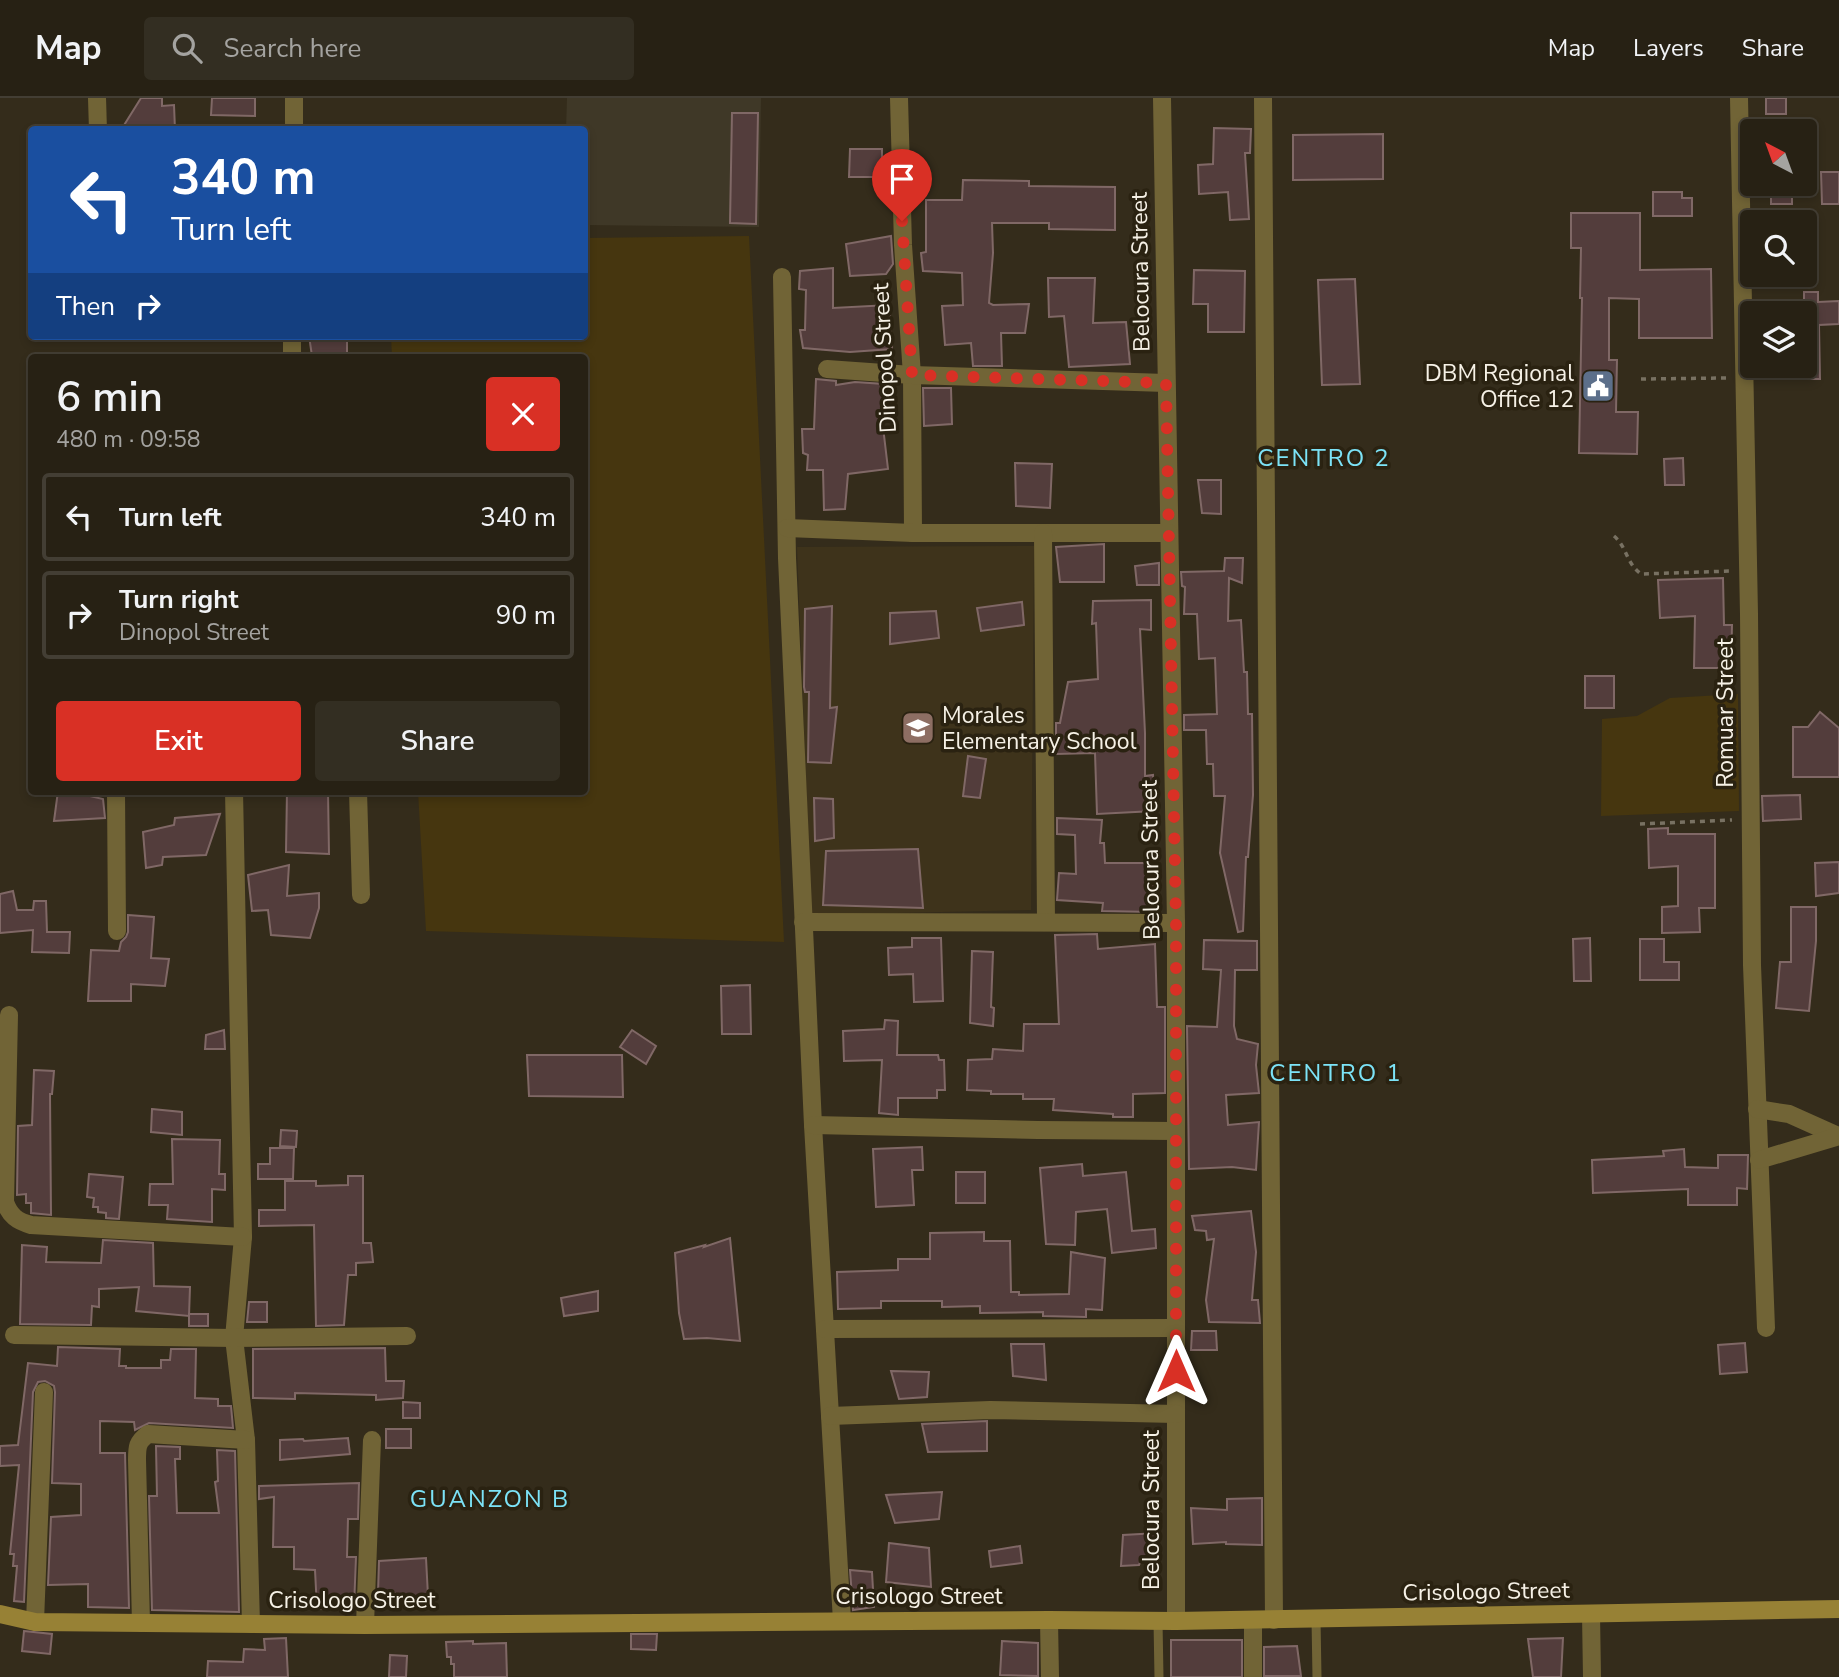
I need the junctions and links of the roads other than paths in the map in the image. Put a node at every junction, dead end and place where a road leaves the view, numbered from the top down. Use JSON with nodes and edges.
{"nodes":[{"id":1,"x":97,"y":98,"type":"edge"},
{"id":2,"x":294,"y":98,"type":"edge"},
{"id":3,"x":899,"y":98,"type":"edge"},
{"id":4,"x":1162,"y":98,"type":"edge"},
{"id":5,"x":1263,"y":98,"type":"edge"},
{"id":6,"x":1738,"y":98,"type":"edge"},
{"id":7,"x":98,"y":126,"type":"edge"},
{"id":8,"x":294,"y":126,"type":"edge"},
{"id":9,"x":782,"y":277,"type":"dead end"},
{"id":10,"x":828,"y":369,"type":"dead end"},
{"id":11,"x":912,"y":375,"type":"junction"},
{"id":12,"x":1166,"y":383,"type":"junction"},
{"id":13,"x":788,"y":528,"type":"junction"},
{"id":14,"x":914,"y":533,"type":"junction"},
{"id":15,"x":1043,"y":533,"type":"junction"},
{"id":16,"x":1169,"y":533,"type":"junction"},
{"id":17,"x":116,"y":795,"type":"edge"},
{"id":18,"x":234,"y":795,"type":"edge"},
{"id":19,"x":358,"y":795,"type":"edge"},
{"id":20,"x":360,"y":895,"type":"dead end"},
{"id":21,"x":803,"y":922,"type":"junction"},
{"id":22,"x":1046,"y":922,"type":"junction"},
{"id":23,"x":1176,"y":923,"type":"junction"},
{"id":24,"x":117,"y":930,"type":"dead end"},
{"id":25,"x":9,"y":1015,"type":"dead end"},
{"id":26,"x":1757,"y":1109,"type":"junction"},
{"id":27,"x":813,"y":1125,"type":"junction"},
{"id":28,"x":1176,"y":1131,"type":"junction"},
{"id":29,"x":1838,"y":1136,"type":"edge"},
{"id":30,"x":1759,"y":1160,"type":"junction"},
{"id":31,"x":243,"y":1237,"type":"junction"},
{"id":32,"x":1176,"y":1328,"type":"junction"},
{"id":33,"x":1766,"y":1328,"type":"dead end"},
{"id":34,"x":825,"y":1329,"type":"junction"},
{"id":35,"x":14,"y":1335,"type":"dead end"},
{"id":36,"x":407,"y":1336,"type":"dead end"},
{"id":37,"x":234,"y":1338,"type":"junction"},
{"id":38,"x":44,"y":1392,"type":"dead end"},
{"id":39,"x":1176,"y":1414,"type":"junction"},
{"id":40,"x":830,"y":1416,"type":"junction"},
{"id":41,"x":246,"y":1440,"type":"junction"},
{"id":42,"x":372,"y":1440,"type":"dead end"},
{"id":43,"x":1839,"y":1609,"type":"edge"},
{"id":44,"x":0,"y":1614,"type":"edge"},
{"id":45,"x":1591,"y":1614,"type":"junction"},
{"id":46,"x":1274,"y":1619,"type":"junction"},
{"id":47,"x":1316,"y":1619,"type":"junction"},
{"id":48,"x":1049,"y":1620,"type":"junction"},
{"id":49,"x":1253,"y":1620,"type":"junction"},
{"id":50,"x":842,"y":1621,"type":"junction"},
{"id":51,"x":1167,"y":1621,"type":"junction"},
{"id":52,"x":34,"y":1622,"type":"junction"},
{"id":53,"x":141,"y":1623,"type":"junction"},
{"id":54,"x":251,"y":1624,"type":"junction"},
{"id":55,"x":365,"y":1625,"type":"junction"},
{"id":56,"x":1050,"y":1677,"type":"edge"},
{"id":57,"x":1159,"y":1677,"type":"edge"},
{"id":58,"x":1253,"y":1677,"type":"edge"},
{"id":59,"x":1317,"y":1677,"type":"edge"},
{"id":60,"x":1592,"y":1677,"type":"edge"}],
"edges":[{"from":1,"to":7,"type":"street"},
{"from":2,"to":8,"type":"street"},
{"from":3,"to":11,"type":"street","name":"Dinopol Street"},
{"from":4,"to":12,"type":"street","name":"Belocura Street"},
{"from":5,"to":46,"type":"street"},
{"from":6,"to":26,"type":"street","name":"Romuar Street"},
{"from":9,"to":13,"type":"street"},
{"from":10,"to":11,"type":"street"},
{"from":11,"to":12,"type":"street"},
{"from":11,"to":14,"type":"street","name":"Dinopol Street"},
{"from":12,"to":16,"type":"street","name":"Belocura Street"},
{"from":13,"to":14,"type":"street"},
{"from":13,"to":21,"type":"street"},
{"from":14,"to":15,"type":"street"},
{"from":15,"to":16,"type":"street"},
{"from":15,"to":22,"type":"street"},
{"from":16,"to":23,"type":"street","name":"Belocura Street"},
{"from":17,"to":24,"type":"street"},
{"from":18,"to":31,"type":"street"},
{"from":19,"to":20,"type":"street"},
{"from":21,"to":22,"type":"street"},
{"from":21,"to":27,"type":"street"},
{"from":22,"to":23,"type":"street"},
{"from":23,"to":28,"type":"street","name":"Belocura Street"},
{"from":25,"to":31,"type":"street"},
{"from":26,"to":29,"type":"street"},
{"from":26,"to":30,"type":"street","name":"Romuar Street"},
{"from":27,"to":28,"type":"street"},
{"from":27,"to":34,"type":"street"},
{"from":28,"to":32,"type":"street","name":"Belocura Street"},
{"from":29,"to":30,"type":"street"},
{"from":30,"to":33,"type":"street","name":"Romuar Street"},
{"from":31,"to":37,"type":"street"},
{"from":32,"to":34,"type":"street"},
{"from":32,"to":39,"type":"street","name":"Belocura Street"},
{"from":34,"to":40,"type":"street"},
{"from":35,"to":37,"type":"street"},
{"from":36,"to":37,"type":"street"},
{"from":37,"to":41,"type":"street"},
{"from":38,"to":52,"type":"street"},
{"from":39,"to":40,"type":"street"},
{"from":39,"to":51,"type":"street","name":"Belocura Street"},
{"from":40,"to":50,"type":"street"},
{"from":41,"to":53,"type":"street"},
{"from":41,"to":54,"type":"street"},
{"from":42,"to":55,"type":"street"},
{"from":43,"to":45,"type":"street","name":"Crisologo Street"},
{"from":44,"to":52,"type":"street","name":"Crisologo Street"},
{"from":45,"to":47,"type":"street","name":"Crisologo Street"},
{"from":45,"to":60,"type":"street"},
{"from":46,"to":47,"type":"street","name":"Crisologo Street"},
{"from":46,"to":49,"type":"street","name":"Crisologo Street"},
{"from":47,"to":59,"type":"lane"},
{"from":48,"to":50,"type":"street","name":"Crisologo Street"},
{"from":48,"to":51,"type":"street","name":"Crisologo Street"},
{"from":48,"to":56,"type":"street"},
{"from":49,"to":51,"type":"street","name":"Crisologo Street"},
{"from":49,"to":58,"type":"street"},
{"from":50,"to":55,"type":"street","name":"Crisologo Street"},
{"from":51,"to":57,"type":"lane"},
{"from":52,"to":53,"type":"street","name":"Crisologo Street"},
{"from":53,"to":54,"type":"street","name":"Crisologo Street"},
{"from":54,"to":55,"type":"street","name":"Crisologo Street"}]}
